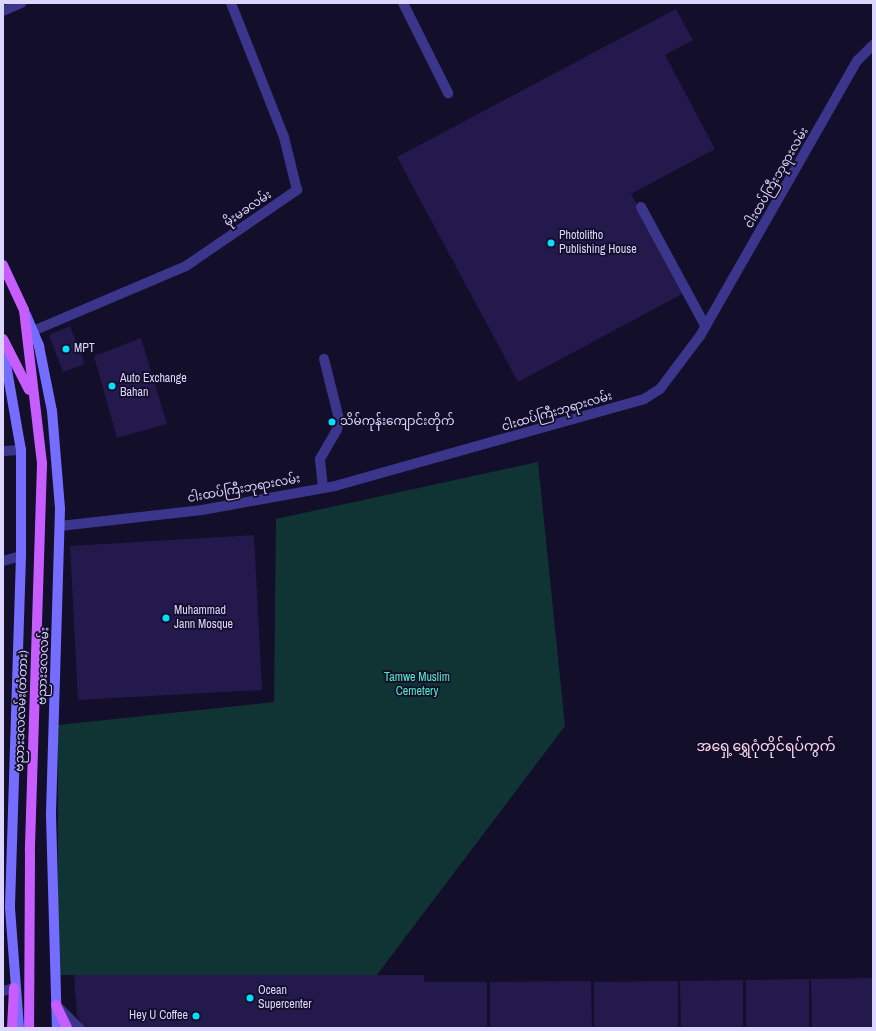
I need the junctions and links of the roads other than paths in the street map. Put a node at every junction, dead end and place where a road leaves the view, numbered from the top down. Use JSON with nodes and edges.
{"nodes":[{"id":1,"x":21,"y":3,"type":"edge"},
{"id":2,"x":231,"y":3,"type":"edge"},
{"id":3,"x":403,"y":3,"type":"edge"},
{"id":4,"x":3,"y":11,"type":"edge"},
{"id":5,"x":873,"y":45,"type":"edge"},
{"id":6,"x":448,"y":93,"type":"dead end"},
{"id":7,"x":641,"y":207,"type":"dead end"},
{"id":8,"x":3,"y":266,"type":"edge"},
{"id":9,"x":24,"y":310,"type":"junction"},
{"id":10,"x":706,"y":326,"type":"junction"},
{"id":11,"x":33,"y":331,"type":"junction"},
{"id":12,"x":3,"y":338,"type":"edge"},
{"id":13,"x":3,"y":347,"type":"edge"},
{"id":14,"x":324,"y":359,"type":"dead end"},
{"id":15,"x":32,"y":396,"type":"junction"},
{"id":16,"x":21,"y":450,"type":"junction"},
{"id":17,"x":3,"y":451,"type":"edge"},
{"id":18,"x":323,"y":488,"type":"junction"},
{"id":19,"x":60,"y":526,"type":"junction"},
{"id":20,"x":21,"y":556,"type":"junction"},
{"id":21,"x":3,"y":561,"type":"edge"},
{"id":22,"x":14,"y":988,"type":"junction"},
{"id":23,"x":3,"y":991,"type":"edge"},
{"id":24,"x":56,"y":1005,"type":"junction"},
{"id":25,"x":12,"y":1028,"type":"edge"},
{"id":26,"x":19,"y":1028,"type":"edge"},
{"id":27,"x":29,"y":1028,"type":"edge"},
{"id":28,"x":57,"y":1028,"type":"edge"},
{"id":29,"x":67,"y":1028,"type":"edge"},
{"id":30,"x":79,"y":1028,"type":"edge"}],
"edges":[{"from":1,"to":4,"type":"street"},
{"from":2,"to":11,"type":"street","name":"မိုးမခလမ်း"},
{"from":3,"to":6,"type":"street"},
{"from":5,"to":10,"type":"street","name":"ငါးထပ်ကြီးဘုရားလမ်း"},
{"from":7,"to":10,"type":"street"},
{"from":8,"to":9,"type":"main road","name":"ဗညားဒလလမ်း"},
{"from":9,"to":11,"type":"main road","name":"ဗညားဒလလမ်း"},
{"from":9,"to":15,"type":"main road","name":"ဗညားဒလလမ်း"},
{"from":10,"to":18,"type":"street","name":"ငါးထပ်ကြီးဘုရားလမ်း"},
{"from":11,"to":19,"type":"main road","name":"ဗညားဒလလမ်း"},
{"from":12,"to":15,"type":"main road"},
{"from":13,"to":16,"type":"main road"},
{"from":14,"to":18,"type":"street"},
{"from":15,"to":27,"type":"main road","name":"ဗညားဒလလမ်း(တံတား)"},
{"from":16,"to":17,"type":"street"},
{"from":16,"to":20,"type":"main road"},
{"from":18,"to":19,"type":"street","name":"ငါးထပ်ကြီးဘုရားလမ်း"},
{"from":19,"to":24,"type":"main road","name":"ဗညားဒလလမ်း"},
{"from":20,"to":21,"type":"street"},
{"from":20,"to":22,"type":"main road"},
{"from":22,"to":23,"type":"street"},
{"from":22,"to":25,"type":"main road"},
{"from":22,"to":26,"type":"main road"},
{"from":24,"to":28,"type":"main road","name":"ဗညားဒလလမ်း"},
{"from":24,"to":29,"type":"main road"},
{"from":24,"to":30,"type":"street"}]}
